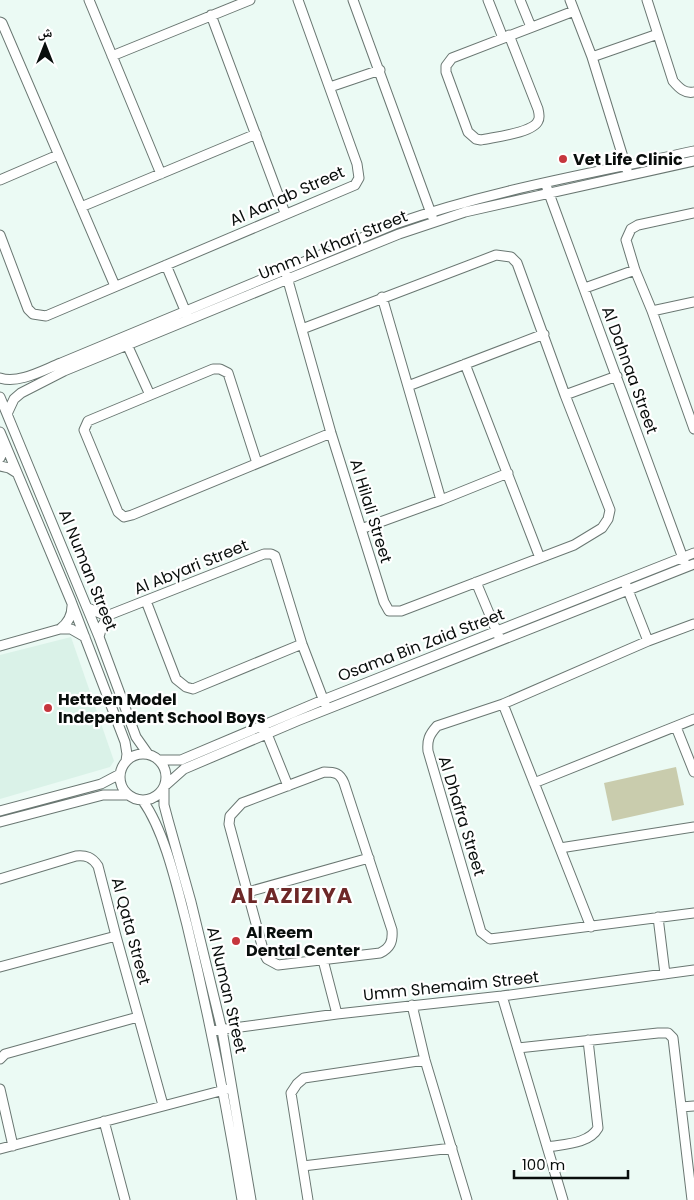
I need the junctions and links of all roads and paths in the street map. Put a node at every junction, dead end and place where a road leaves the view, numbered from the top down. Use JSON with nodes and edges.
{"nodes":[{"id":1,"x":89,"y":0,"type":"edge"},
{"id":2,"x":250,"y":0,"type":"edge"},
{"id":3,"x":298,"y":0,"type":"edge"},
{"id":4,"x":353,"y":0,"type":"edge"},
{"id":5,"x":488,"y":0,"type":"edge"},
{"id":6,"x":520,"y":0,"type":"edge"},
{"id":7,"x":570,"y":0,"type":"edge"},
{"id":8,"x":647,"y":0,"type":"edge"},
{"id":9,"x":574,"y":11,"type":"junction"},
{"id":10,"x":211,"y":15,"type":"junction"},
{"id":11,"x":0,"y":22,"type":"edge"},
{"id":12,"x":531,"y":27,"type":"junction"},
{"id":13,"x":658,"y":34,"type":"junction"},
{"id":14,"x":506,"y":37,"type":"junction"},
{"id":15,"x":112,"y":56,"type":"junction"},
{"id":16,"x":592,"y":57,"type":"junction"},
{"id":17,"x":380,"y":70,"type":"junction"},
{"id":18,"x":330,"y":87,"type":"junction"},
{"id":19,"x":694,"y":92,"type":"edge"},
{"id":20,"x":256,"y":134,"type":"junction"},
{"id":21,"x":694,"y":151,"type":"edge"},
{"id":22,"x":58,"y":155,"type":"junction"},
{"id":23,"x":694,"y":161,"type":"edge"},
{"id":24,"x":628,"y":170,"type":"junction"},
{"id":25,"x":161,"y":174,"type":"junction"},
{"id":26,"x":0,"y":180,"type":"edge"},
{"id":27,"x":546,"y":183,"type":"junction"},
{"id":28,"x":548,"y":193,"type":"junction"},
{"id":29,"x":81,"y":207,"type":"junction"},
{"id":30,"x":430,"y":212,"type":"junction"},
{"id":31,"x":286,"y":213,"type":"junction"},
{"id":32,"x":694,"y":213,"type":"edge"},
{"id":33,"x":435,"y":222,"type":"junction"},
{"id":34,"x":0,"y":234,"type":"edge"},
{"id":35,"x":166,"y":265,"type":"junction"},
{"id":36,"x":635,"y":270,"type":"junction"},
{"id":37,"x":286,"y":275,"type":"junction"},
{"id":38,"x":114,"y":286,"type":"junction"},
{"id":39,"x":585,"y":288,"type":"junction"},
{"id":40,"x":382,"y":297,"type":"junction"},
{"id":41,"x":694,"y":302,"type":"edge"},
{"id":42,"x":652,"y":311,"type":"junction"},
{"id":43,"x":187,"y":316,"type":"junction"},
{"id":44,"x":302,"y":329,"type":"junction"},
{"id":45,"x":544,"y":334,"type":"junction"},
{"id":46,"x":126,"y":341,"type":"junction"},
{"id":47,"x":465,"y":364,"type":"junction"},
{"id":48,"x":617,"y":376,"type":"junction"},
{"id":49,"x":0,"y":378,"type":"edge"},
{"id":50,"x":408,"y":386,"type":"junction"},
{"id":51,"x":150,"y":395,"type":"junction"},
{"id":52,"x":565,"y":396,"type":"junction"},
{"id":53,"x":0,"y":397,"type":"edge"},
{"id":54,"x":690,"y":402,"type":"edge"},
{"id":55,"x":7,"y":414,"type":"junction"},
{"id":56,"x":694,"y":429,"type":"edge"},
{"id":57,"x":331,"y":433,"type":"junction"},
{"id":58,"x":2,"y":436,"type":"edge"},
{"id":59,"x":0,"y":458,"type":"edge"},
{"id":60,"x":257,"y":463,"type":"junction"},
{"id":61,"x":0,"y":466,"type":"edge"},
{"id":62,"x":17,"y":473,"type":"junction"},
{"id":63,"x":508,"y":473,"type":"junction"},
{"id":64,"x":441,"y":500,"type":"junction"},
{"id":65,"x":361,"y":529,"type":"junction"},
{"id":66,"x":694,"y":553,"type":"edge"},
{"id":67,"x":540,"y":558,"type":"junction"},
{"id":68,"x":682,"y":558,"type":"junction"},
{"id":69,"x":690,"y":566,"type":"edge"},
{"id":70,"x":624,"y":580,"type":"junction"},
{"id":71,"x":476,"y":582,"type":"junction"},
{"id":72,"x":628,"y":591,"type":"junction"},
{"id":73,"x":71,"y":601,"type":"junction"},
{"id":74,"x":146,"y":601,"type":"junction"},
{"id":75,"x":88,"y":608,"type":"junction"},
{"id":76,"x":109,"y":615,"type":"junction"},
{"id":77,"x":694,"y":624,"type":"edge"},
{"id":78,"x":60,"y":629,"type":"junction"},
{"id":79,"x":499,"y":636,"type":"junction"},
{"id":80,"x":100,"y":637,"type":"junction"},
{"id":81,"x":86,"y":638,"type":"junction"},
{"id":82,"x":648,"y":641,"type":"junction"},
{"id":83,"x":302,"y":644,"type":"junction"},
{"id":84,"x":0,"y":646,"type":"edge"},
{"id":85,"x":325,"y":704,"type":"junction"},
{"id":86,"x":503,"y":704,"type":"junction"},
{"id":87,"x":694,"y":720,"type":"edge"},
{"id":88,"x":676,"y":727,"type":"junction"},
{"id":89,"x":265,"y":729,"type":"junction"},
{"id":90,"x":148,"y":754,"type":"junction"},
{"id":91,"x":159,"y":760,"type":"junction"},
{"id":92,"x":126,"y":761,"type":"junction"},
{"id":93,"x":694,"y":772,"type":"edge"},
{"id":94,"x":120,"y":774,"type":"junction"},
{"id":95,"x":534,"y":782,"type":"junction"},
{"id":96,"x":288,"y":786,"type":"junction"},
{"id":97,"x":165,"y":787,"type":"junction"},
{"id":98,"x":128,"y":796,"type":"junction"},
{"id":99,"x":143,"y":801,"type":"junction"},
{"id":100,"x":0,"y":811,"type":"edge"},
{"id":101,"x":0,"y":822,"type":"edge"},
{"id":102,"x":694,"y":827,"type":"edge"},
{"id":103,"x":560,"y":848,"type":"junction"},
{"id":104,"x":369,"y":858,"type":"junction"},
{"id":105,"x":0,"y":879,"type":"edge"},
{"id":106,"x":248,"y":892,"type":"junction"},
{"id":107,"x":694,"y":912,"type":"edge"},
{"id":108,"x":658,"y":917,"type":"junction"},
{"id":109,"x":591,"y":927,"type":"junction"},
{"id":110,"x":116,"y":936,"type":"junction"},
{"id":111,"x":323,"y":960,"type":"junction"},
{"id":112,"x":0,"y":967,"type":"edge"},
{"id":113,"x":694,"y":970,"type":"edge"},
{"id":114,"x":665,"y":974,"type":"junction"},
{"id":115,"x":502,"y":996,"type":"junction"},
{"id":116,"x":412,"y":1005,"type":"junction"},
{"id":117,"x":338,"y":1014,"type":"junction"},
{"id":118,"x":138,"y":1017,"type":"junction"},
{"id":119,"x":222,"y":1030,"type":"junction"},
{"id":120,"x":212,"y":1031,"type":"junction"},
{"id":121,"x":588,"y":1040,"type":"junction"},
{"id":122,"x":518,"y":1048,"type":"junction"},
{"id":123,"x":0,"y":1059,"type":"edge"},
{"id":124,"x":425,"y":1060,"type":"junction"},
{"id":125,"x":228,"y":1088,"type":"junction"},
{"id":126,"x":0,"y":1089,"type":"edge"},
{"id":127,"x":163,"y":1105,"type":"junction"},
{"id":128,"x":694,"y":1106,"type":"edge"},
{"id":129,"x":681,"y":1107,"type":"junction"},
{"id":130,"x":104,"y":1121,"type":"junction"},
{"id":131,"x":13,"y":1146,"type":"junction"},
{"id":132,"x":548,"y":1147,"type":"junction"},
{"id":133,"x":452,"y":1148,"type":"junction"},
{"id":134,"x":0,"y":1149,"type":"edge"},
{"id":135,"x":303,"y":1166,"type":"junction"},
{"id":136,"x":125,"y":1200,"type":"edge"},
{"id":137,"x":242,"y":1200,"type":"edge"},
{"id":138,"x":251,"y":1200,"type":"edge"},
{"id":139,"x":308,"y":1200,"type":"edge"},
{"id":140,"x":467,"y":1200,"type":"edge"},
{"id":141,"x":563,"y":1200,"type":"edge"},
{"id":142,"x":692,"y":1200,"type":"edge"}],
"edges":[{"from":1,"to":15,"type":"street"},
{"from":2,"to":10,"type":"street"},
{"from":3,"to":18,"type":"street","name":"Al Aanab Street"},
{"from":4,"to":17,"type":"street"},
{"from":5,"to":14,"type":"street"},
{"from":6,"to":12,"type":"street"},
{"from":7,"to":9,"type":"street"},
{"from":8,"to":13,"type":"street"},
{"from":9,"to":12,"type":"street"},
{"from":9,"to":16,"type":"street"},
{"from":10,"to":15,"type":"street"},
{"from":10,"to":20,"type":"street"},
{"from":11,"to":22,"type":"street"},
{"from":12,"to":14,"type":"street"},
{"from":13,"to":16,"type":"street"},
{"from":13,"to":19,"type":"street"},
{"from":14,"to":14,"type":"street"},
{"from":15,"to":25,"type":"street"},
{"from":16,"to":24,"type":"street"},
{"from":17,"to":18,"type":"street"},
{"from":17,"to":30,"type":"street"},
{"from":18,"to":31,"type":"street","name":"Al Aanab Street"},
{"from":20,"to":25,"type":"street"},
{"from":20,"to":31,"type":"street"},
{"from":21,"to":24,"type":"street","name":"Umm Al Kharj Street"},
{"from":22,"to":26,"type":"street"},
{"from":22,"to":29,"type":"street"},
{"from":23,"to":24,"type":"street","name":"Umm Al Kharj Street"},
{"from":24,"to":27,"type":"street","name":"Umm Al Kharj Street"},
{"from":24,"to":28,"type":"street","name":"Umm Al Kharj Street"},
{"from":25,"to":29,"type":"street"},
{"from":27,"to":28,"type":"street","name":"Al Dahnaa Street"},
{"from":27,"to":30,"type":"street","name":"Umm Al Kharj Street"},
{"from":28,"to":33,"type":"street","name":"Umm Al Kharj Street"},
{"from":28,"to":39,"type":"street","name":"Al Dahnaa Street"},
{"from":29,"to":38,"type":"street"},
{"from":30,"to":33,"type":"street"},
{"from":30,"to":37,"type":"street","name":"Umm Al Kharj Street"},
{"from":31,"to":35,"type":"street","name":"Al Aanab Street"},
{"from":32,"to":36,"type":"street"},
{"from":33,"to":37,"type":"street","name":"Umm Al Kharj Street"},
{"from":34,"to":38,"type":"street","name":"Al Aanab Street"},
{"from":35,"to":38,"type":"street","name":"Al Aanab Street"},
{"from":35,"to":43,"type":"street"},
{"from":36,"to":39,"type":"street"},
{"from":36,"to":42,"type":"street"},
{"from":37,"to":43,"type":"street","name":"Umm Al Kharj Street"},
{"from":37,"to":44,"type":"street","name":"Al Hilali Street"},
{"from":39,"to":48,"type":"street","name":"Al Dahnaa Street"},
{"from":40,"to":44,"type":"street","name":"Al Hilali Street"},
{"from":40,"to":45,"type":"street","name":"Al Hilali Street"},
{"from":40,"to":50,"type":"street"},
{"from":41,"to":42,"type":"street"},
{"from":42,"to":54,"type":"street"},
{"from":43,"to":46,"type":"street","name":"Umm Al Kharj Street"},
{"from":44,"to":57,"type":"street","name":"Al Hilali Street"},
{"from":45,"to":47,"type":"street"},
{"from":45,"to":52,"type":"street","name":"Al Hilali Street"},
{"from":46,"to":49,"type":"street","name":"Umm Al Kharj Street"},
{"from":46,"to":51,"type":"street"},
{"from":46,"to":55,"type":"street","name":"Umm Al Kharj Street"},
{"from":47,"to":50,"type":"street"},
{"from":47,"to":63,"type":"street"},
{"from":48,"to":52,"type":"street"},
{"from":48,"to":68,"type":"street","name":"Al Dahnaa Street"},
{"from":50,"to":64,"type":"street"},
{"from":51,"to":60,"type":"street"},
{"from":51,"to":60,"type":"street"},
{"from":52,"to":67,"type":"street","name":"Al Hilali Street"},
{"from":53,"to":55,"type":"street","name":"Al Numan Street"},
{"from":54,"to":56,"type":"street"},
{"from":55,"to":75,"type":"street","name":"Al Numan Street"},
{"from":57,"to":60,"type":"street"},
{"from":57,"to":65,"type":"street","name":"Al Hilali Street"},
{"from":58,"to":59,"type":"street"},
{"from":58,"to":62,"type":"street","name":"Al Numan Street"},
{"from":61,"to":62,"type":"street"},
{"from":62,"to":73,"type":"street","name":"Al Numan Street"},
{"from":63,"to":64,"type":"street"},
{"from":63,"to":67,"type":"street"},
{"from":64,"to":65,"type":"street"},
{"from":65,"to":71,"type":"street","name":"Al Hilali Street"},
{"from":66,"to":68,"type":"street","name":"Osama Bin Zaid Street"},
{"from":67,"to":71,"type":"street","name":"Al Hilali Street"},
{"from":68,"to":69,"type":"street","name":"Al Dahnaa Street"},
{"from":68,"to":70,"type":"street","name":"Osama Bin Zaid Street"},
{"from":69,"to":72,"type":"street","name":"Osama Bin Zaid Street"},
{"from":70,"to":72,"type":"street"},
{"from":70,"to":79,"type":"street","name":"Osama Bin Zaid Street"},
{"from":71,"to":79,"type":"street"},
{"from":72,"to":79,"type":"street","name":"Osama Bin Zaid Street"},
{"from":72,"to":82,"type":"street"},
{"from":73,"to":78,"type":"street"},
{"from":73,"to":81,"type":"street","name":"Al Numan Street"},
{"from":74,"to":76,"type":"street","name":"Al Abyari Street"},
{"from":74,"to":83,"type":"street"},
{"from":74,"to":83,"type":"street","name":"Al Abyari Street"},
{"from":75,"to":76,"type":"street"},
{"from":75,"to":80,"type":"street","name":"Al Numan Street"},
{"from":76,"to":80,"type":"street"},
{"from":77,"to":82,"type":"street","name":"Al Dhafra Street"},
{"from":78,"to":81,"type":"street"},
{"from":78,"to":84,"type":"street"},
{"from":79,"to":85,"type":"street","name":"Osama Bin Zaid Street"},
{"from":80,"to":90,"type":"street","name":"Al Numan Street"},
{"from":81,"to":92,"type":"street","name":"Al Numan Street"},
{"from":82,"to":86,"type":"street","name":"Al Dhafra Street"},
{"from":83,"to":85,"type":"street","name":"Al Abyari Street"},
{"from":85,"to":89,"type":"street","name":"Osama Bin Zaid Street"},
{"from":86,"to":95,"type":"street"},
{"from":86,"to":109,"type":"street","name":"Al Dhafra Street"},
{"from":87,"to":88,"type":"street"},
{"from":88,"to":93,"type":"street"},
{"from":88,"to":95,"type":"street"},
{"from":89,"to":91,"type":"street","name":"Osama Bin Zaid Street"},
{"from":89,"to":96,"type":"street"},
{"from":89,"to":97,"type":"street","name":"Osama Bin Zaid Street"},
{"from":90,"to":91,"type":"street"},
{"from":90,"to":92,"type":"street"},
{"from":91,"to":97,"type":"street"},
{"from":92,"to":94,"type":"street"},
{"from":94,"to":98,"type":"street"},
{"from":94,"to":100,"type":"street"},
{"from":95,"to":103,"type":"street"},
{"from":96,"to":104,"type":"street"},
{"from":96,"to":106,"type":"street"},
{"from":97,"to":99,"type":"street"},
{"from":97,"to":119,"type":"street","name":"Al Numan Street"},
{"from":98,"to":99,"type":"street"},
{"from":98,"to":101,"type":"street"},
{"from":99,"to":120,"type":"street","name":"Al Numan Street"},
{"from":102,"to":103,"type":"street"},
{"from":103,"to":109,"type":"street"},
{"from":104,"to":106,"type":"street"},
{"from":104,"to":111,"type":"street"},
{"from":105,"to":110,"type":"street","name":"Al Qata Street"},
{"from":106,"to":111,"type":"street"},
{"from":107,"to":108,"type":"street","name":"Al Dhafra Street"},
{"from":108,"to":109,"type":"street","name":"Al Dhafra Street"},
{"from":108,"to":114,"type":"street"},
{"from":110,"to":112,"type":"street"},
{"from":110,"to":118,"type":"street","name":"Al Qata Street"},
{"from":111,"to":117,"type":"street"},
{"from":113,"to":114,"type":"street","name":"Umm Shemaim Street"},
{"from":114,"to":115,"type":"street","name":"Umm Shemaim Street"},
{"from":115,"to":116,"type":"street","name":"Umm Shemaim Street"},
{"from":115,"to":122,"type":"street"},
{"from":116,"to":117,"type":"street","name":"Umm Shemaim Street"},
{"from":116,"to":124,"type":"street"},
{"from":117,"to":119,"type":"street","name":"Umm Shemaim Street"},
{"from":118,"to":123,"type":"street"},
{"from":118,"to":127,"type":"street","name":"Al Qata Street"},
{"from":119,"to":120,"type":"street","name":"Umm Shemaim Street"},
{"from":119,"to":125,"type":"street","name":"Al Numan Street"},
{"from":120,"to":125,"type":"street","name":"Al Numan Street"},
{"from":121,"to":122,"type":"street"},
{"from":121,"to":129,"type":"street"},
{"from":121,"to":132,"type":"street"},
{"from":122,"to":132,"type":"street"},
{"from":124,"to":133,"type":"street"},
{"from":124,"to":135,"type":"street"},
{"from":125,"to":127,"type":"street"},
{"from":125,"to":137,"type":"street","name":"Al Numan Street"},
{"from":125,"to":138,"type":"street","name":"Al Numan Street"},
{"from":126,"to":131,"type":"street"},
{"from":127,"to":130,"type":"street"},
{"from":128,"to":129,"type":"street"},
{"from":129,"to":142,"type":"street"},
{"from":130,"to":131,"type":"street"},
{"from":130,"to":136,"type":"street"},
{"from":131,"to":134,"type":"street"},
{"from":132,"to":141,"type":"street"},
{"from":133,"to":135,"type":"street"},
{"from":133,"to":140,"type":"street"},
{"from":135,"to":139,"type":"street"}]}
